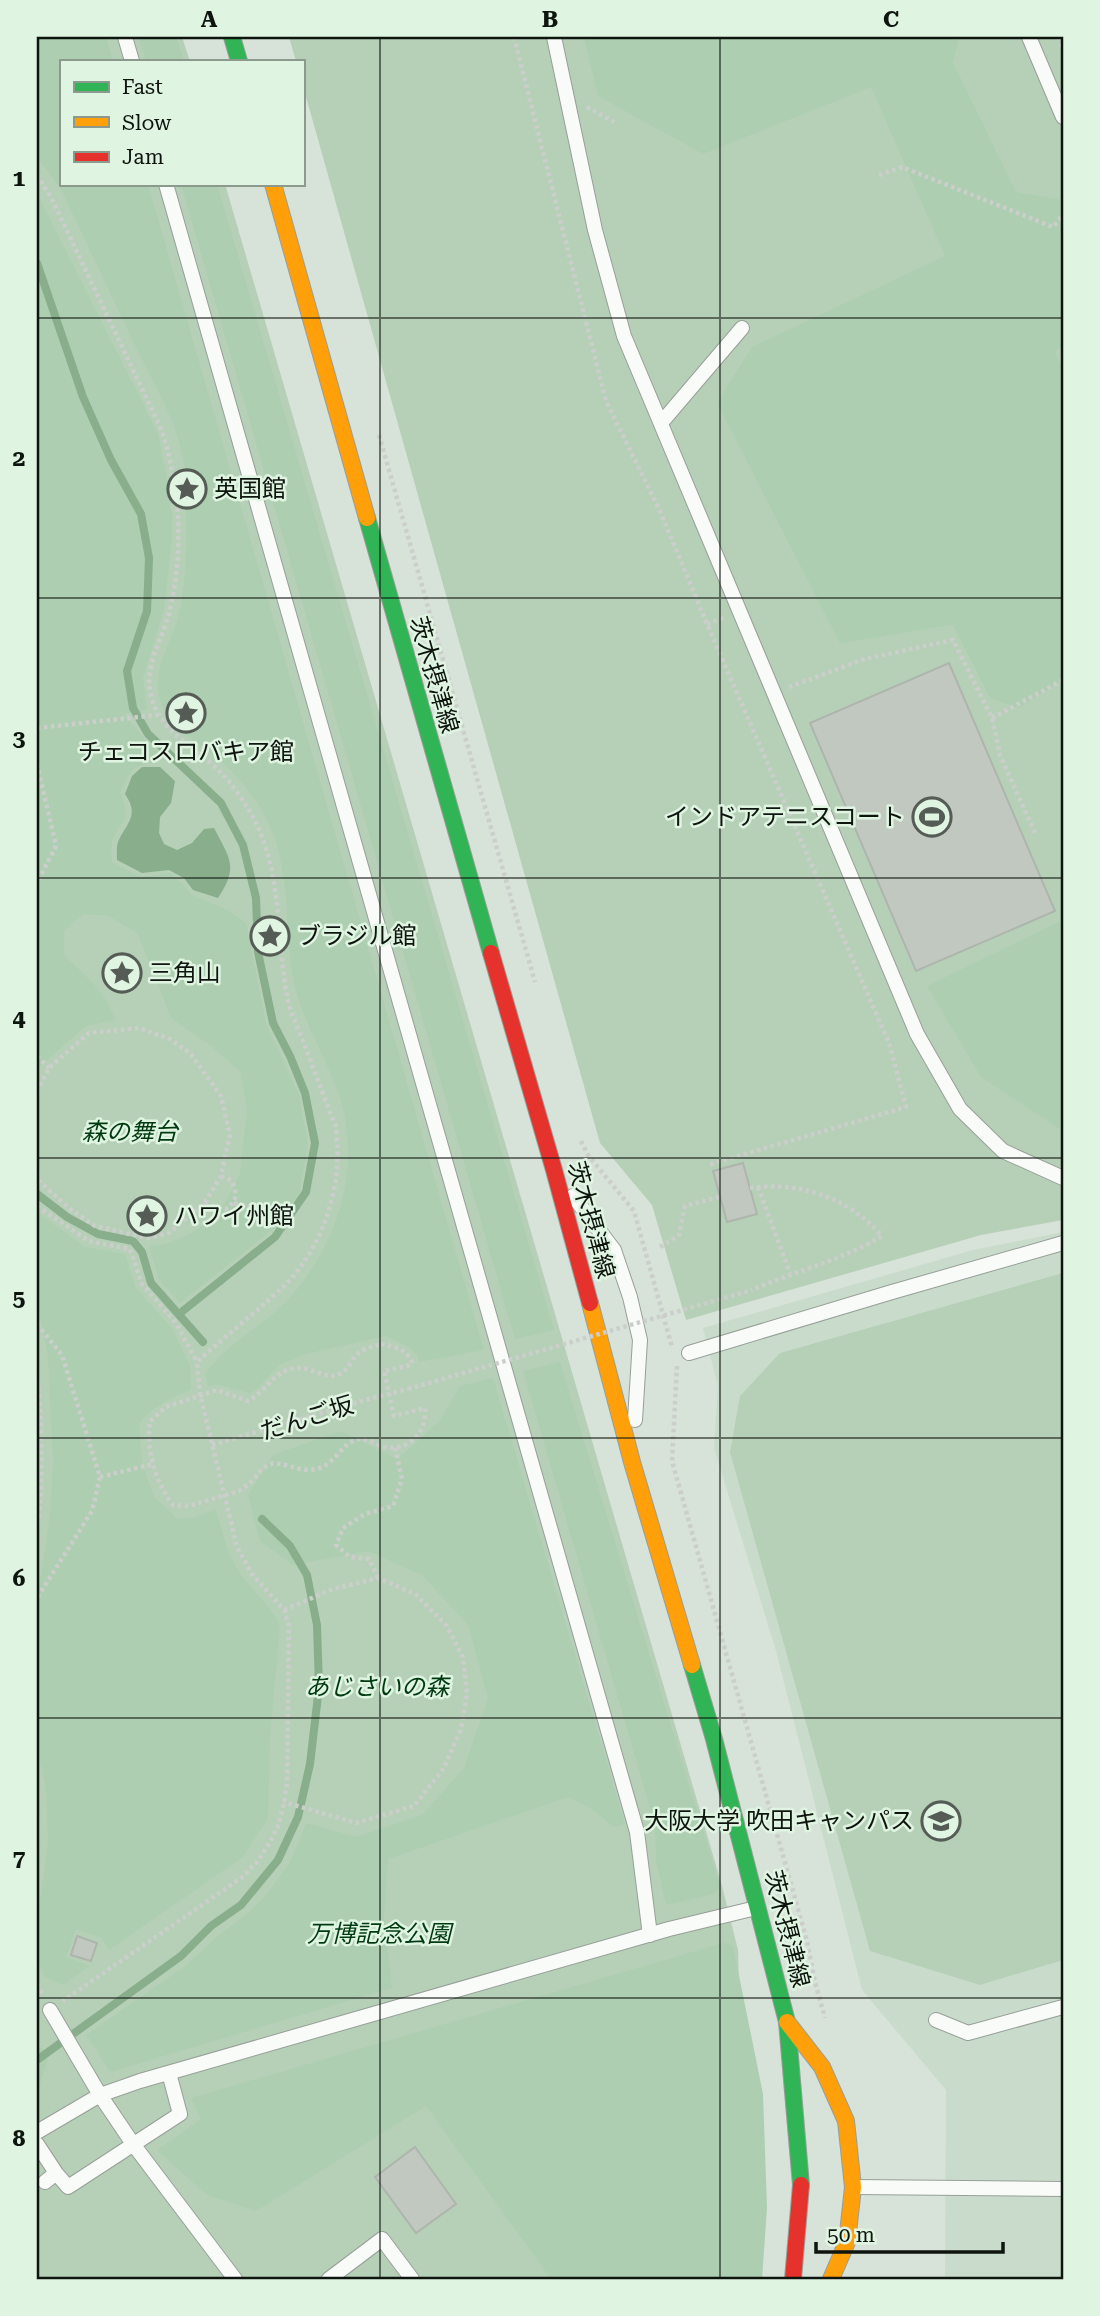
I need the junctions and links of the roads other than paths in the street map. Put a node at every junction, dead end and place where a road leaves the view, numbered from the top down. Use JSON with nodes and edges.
{"nodes":[{"id":1,"x":125,"y":37,"type":"edge"},
{"id":2,"x":232,"y":37,"type":"edge"},
{"id":3,"x":554,"y":37,"type":"edge"},
{"id":4,"x":1029,"y":37,"type":"edge"},
{"id":5,"x":132,"y":60,"type":"edge"},
{"id":6,"x":239,"y":60,"type":"edge"},
{"id":7,"x":1063,"y":117,"type":"edge"},
{"id":8,"x":167,"y":186,"type":"edge"},
{"id":9,"x":274,"y":186,"type":"edge"},
{"id":10,"x":742,"y":328,"type":"dead end"},
{"id":11,"x":661,"y":423,"type":"junction"},
{"id":12,"x":554,"y":1170,"type":"junction"},
{"id":13,"x":1063,"y":1178,"type":"edge"},
{"id":14,"x":1063,"y":1243,"type":"edge"},
{"id":15,"x":689,"y":1353,"type":"dead end"},
{"id":16,"x":632,"y":1462,"type":"junction"},
{"id":17,"x":758,"y":1908,"type":"junction"},
{"id":18,"x":650,"y":1935,"type":"junction"},
{"id":19,"x":1063,"y":2007,"type":"edge"},
{"id":20,"x":50,"y":2010,"type":"road end"},
{"id":21,"x":936,"y":2020,"type":"dead end"},
{"id":22,"x":787,"y":2022,"type":"junction"},
{"id":23,"x":169,"y":2073,"type":"junction"},
{"id":24,"x":100,"y":2095,"type":"junction"},
{"id":25,"x":37,"y":2132,"type":"edge"},
{"id":26,"x":37,"y":2144,"type":"edge"},
{"id":27,"x":133,"y":2144,"type":"junction"},
{"id":28,"x":853,"y":2187,"type":"junction"},
{"id":29,"x":1063,"y":2189,"type":"edge"},
{"id":30,"x":346,"y":2274,"type":"edge"},
{"id":31,"x":235,"y":2279,"type":"edge"},
{"id":32,"x":329,"y":2279,"type":"edge"},
{"id":33,"x":412,"y":2279,"type":"edge"},
{"id":34,"x":793,"y":2279,"type":"edge"},
{"id":35,"x":831,"y":2279,"type":"edge"}],
"edges":[{"from":1,"to":5,"type":"lane"},
{"from":2,"to":6,"type":"main road"},
{"from":3,"to":11,"type":"lane"},
{"from":4,"to":7,"type":"lane"},
{"from":8,"to":18,"type":"lane"},
{"from":9,"to":12,"type":"main road","name":"茨木摂津線"},
{"from":10,"to":11,"type":"lane"},
{"from":11,"to":13,"type":"lane"},
{"from":12,"to":16,"type":"main road","name":"茨木摂津線"},
{"from":12,"to":16,"type":"lane"},
{"from":14,"to":15,"type":"lane"},
{"from":16,"to":17,"type":"main road","name":"茨木摂津線"},
{"from":17,"to":18,"type":"lane"},
{"from":17,"to":22,"type":"main road","name":"茨木摂津線"},
{"from":18,"to":23,"type":"lane"},
{"from":19,"to":21,"type":"lane"},
{"from":20,"to":24,"type":"lane"},
{"from":22,"to":28,"type":"main road"},
{"from":22,"to":34,"type":"main road","name":"茨木摂津線"},
{"from":23,"to":24,"type":"lane"},
{"from":23,"to":27,"type":"lane"},
{"from":24,"to":25,"type":"lane"},
{"from":24,"to":27,"type":"lane"},
{"from":26,"to":27,"type":"lane"},
{"from":27,"to":31,"type":"lane"},
{"from":28,"to":29,"type":"lane"},
{"from":28,"to":35,"type":"main road"},
{"from":30,"to":32,"type":"lane"},
{"from":30,"to":33,"type":"lane"}]}
